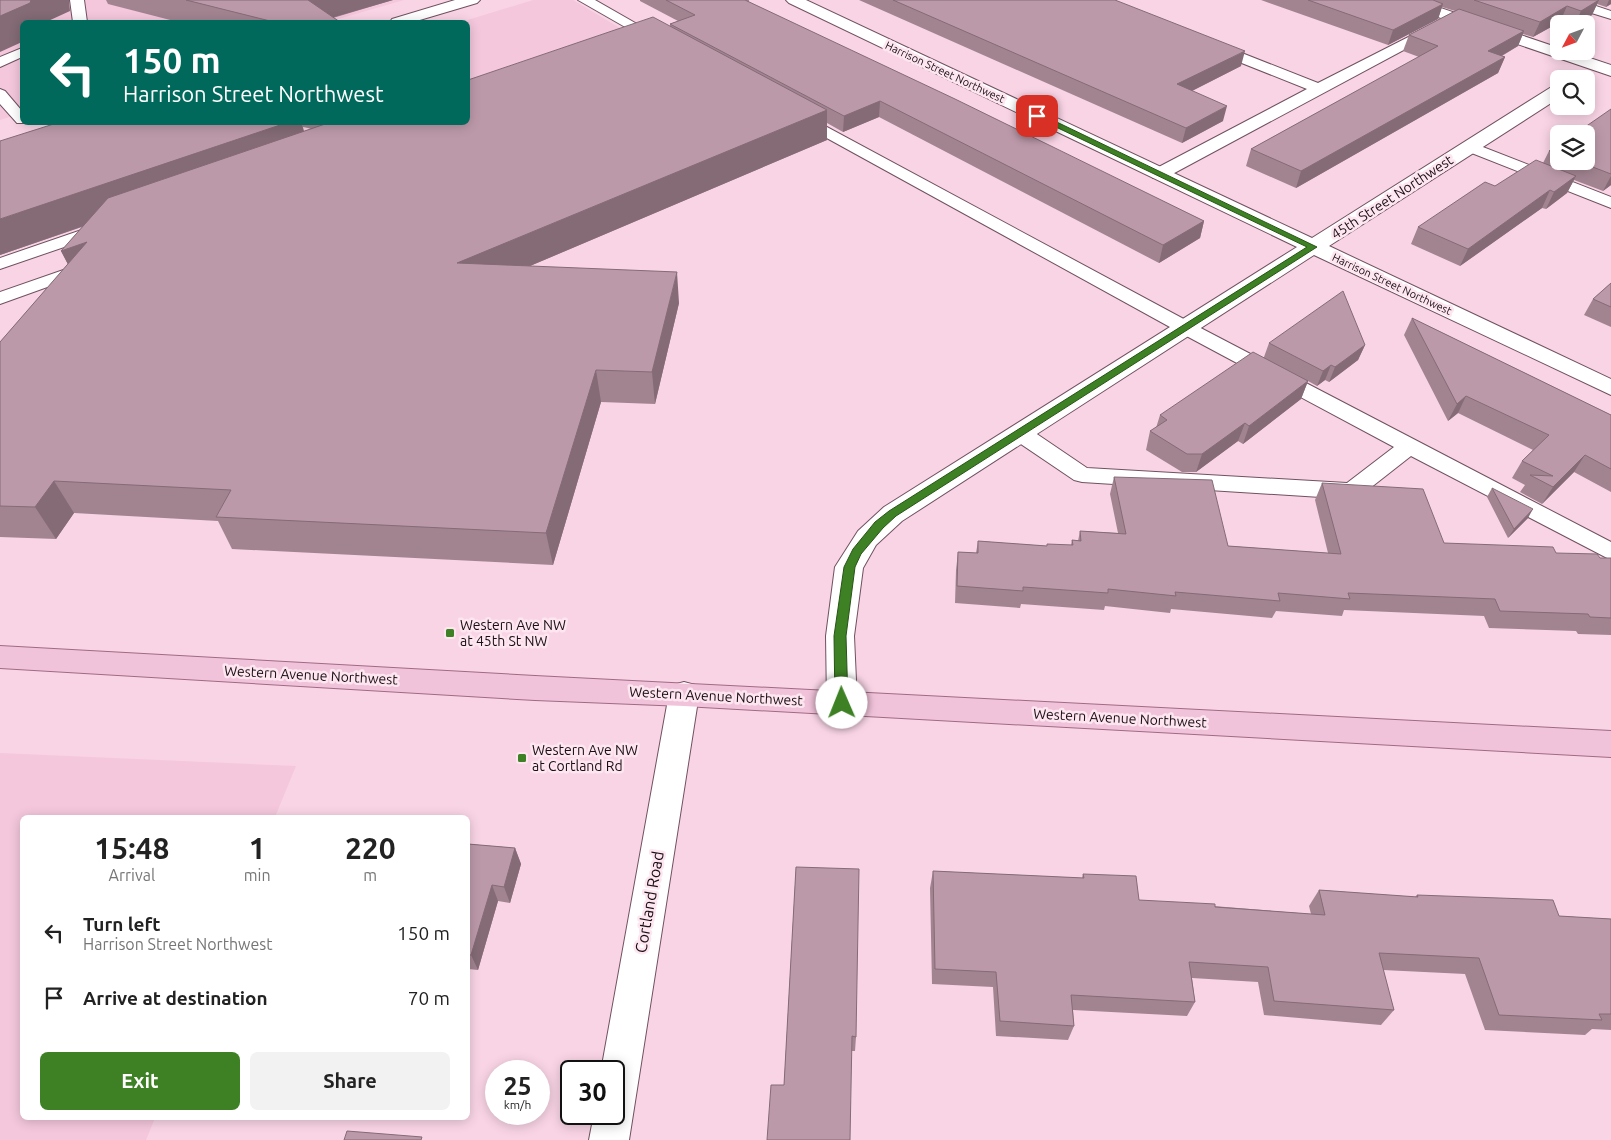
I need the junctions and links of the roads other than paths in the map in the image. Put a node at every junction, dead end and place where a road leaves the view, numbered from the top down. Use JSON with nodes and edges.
{"nodes":[{"id":1,"x":78,"y":0,"type":"edge"},
{"id":2,"x":472,"y":0,"type":"edge"},
{"id":3,"x":585,"y":0,"type":"edge"},
{"id":4,"x":794,"y":0,"type":"edge"},
{"id":5,"x":1402,"y":0,"type":"edge"},
{"id":6,"x":1564,"y":0,"type":"edge"},
{"id":7,"x":1611,"y":15,"type":"edge"},
{"id":8,"x":1454,"y":18,"type":"junction"},
{"id":9,"x":80,"y":20,"type":"edge"},
{"id":10,"x":405,"y":20,"type":"edge"},
{"id":11,"x":1202,"y":43,"type":"edge"},
{"id":12,"x":672,"y":47,"type":"edge"},
{"id":13,"x":20,"y":53,"type":"edge"},
{"id":14,"x":1611,"y":57,"type":"edge"},
{"id":15,"x":0,"y":63,"type":"edge"},
{"id":16,"x":1604,"y":69,"type":"edge"},
{"id":17,"x":1319,"y":89,"type":"junction"},
{"id":18,"x":0,"y":94,"type":"edge"},
{"id":19,"x":1550,"y":96,"type":"edge"},
{"id":20,"x":784,"y":109,"type":"edge"},
{"id":21,"x":20,"y":122,"type":"edge"},
{"id":22,"x":1470,"y":146,"type":"junction"},
{"id":23,"x":1159,"y":174,"type":"junction"},
{"id":24,"x":1611,"y":202,"type":"edge"},
{"id":25,"x":121,"y":222,"type":"edge"},
{"id":26,"x":1313,"y":247,"type":"junction"},
{"id":27,"x":0,"y":264,"type":"edge"},
{"id":28,"x":72,"y":272,"type":"edge"},
{"id":29,"x":0,"y":298,"type":"edge"},
{"id":30,"x":1186,"y":328,"type":"junction"},
{"id":31,"x":1611,"y":388,"type":"edge"},
{"id":32,"x":1020,"y":433,"type":"junction"},
{"id":33,"x":1410,"y":445,"type":"junction"},
{"id":34,"x":1611,"y":552,"type":"edge"},
{"id":35,"x":0,"y":657,"type":"edge"},
{"id":36,"x":684,"y":694,"type":"junction"},
{"id":37,"x":842,"y":703,"type":"junction"},
{"id":38,"x":1611,"y":744,"type":"edge"},
{"id":39,"x":622,"y":1060,"type":"edge"},
{"id":40,"x":611,"y":1125,"type":"edge"},
{"id":41,"x":609,"y":1140,"type":"edge"}],
"edges":[{"from":1,"to":9,"type":"lane"},
{"from":2,"to":10,"type":"street"},
{"from":3,"to":12,"type":"lane"},
{"from":4,"to":23,"type":"street","name":"Harrison Street Northwest"},
{"from":5,"to":8,"type":"street"},
{"from":6,"to":7,"type":"lane"},
{"from":8,"to":16,"type":"street"},
{"from":8,"to":17,"type":"lane"},
{"from":11,"to":17,"type":"lane"},
{"from":13,"to":15,"type":"lane"},
{"from":14,"to":16,"type":"street"},
{"from":17,"to":23,"type":"lane"},
{"from":18,"to":21,"type":"lane"},
{"from":19,"to":22,"type":"street","name":"45th Street Northwest"},
{"from":20,"to":30,"type":"lane"},
{"from":22,"to":24,"type":"lane"},
{"from":22,"to":26,"type":"street","name":"45th Street Northwest"},
{"from":23,"to":26,"type":"street","name":"Harrison Street Northwest"},
{"from":25,"to":27,"type":"lane"},
{"from":26,"to":30,"type":"street","name":"45th Street Northwest"},
{"from":26,"to":31,"type":"street","name":"Harrison Street Northwest"},
{"from":28,"to":29,"type":"lane"},
{"from":30,"to":32,"type":"street","name":"45th Street Northwest"},
{"from":30,"to":33,"type":"lane"},
{"from":32,"to":33,"type":"lane"},
{"from":32,"to":37,"type":"street","name":"45th Street Northwest"},
{"from":33,"to":34,"type":"lane"},
{"from":35,"to":36,"type":"main road","name":"Western Avenue Northwest"},
{"from":36,"to":37,"type":"main road","name":"Western Avenue Northwest"},
{"from":36,"to":39,"type":"street","name":"Cortland Road"},
{"from":37,"to":38,"type":"main road","name":"Western Avenue Northwest"},
{"from":40,"to":41,"type":"street"}]}
